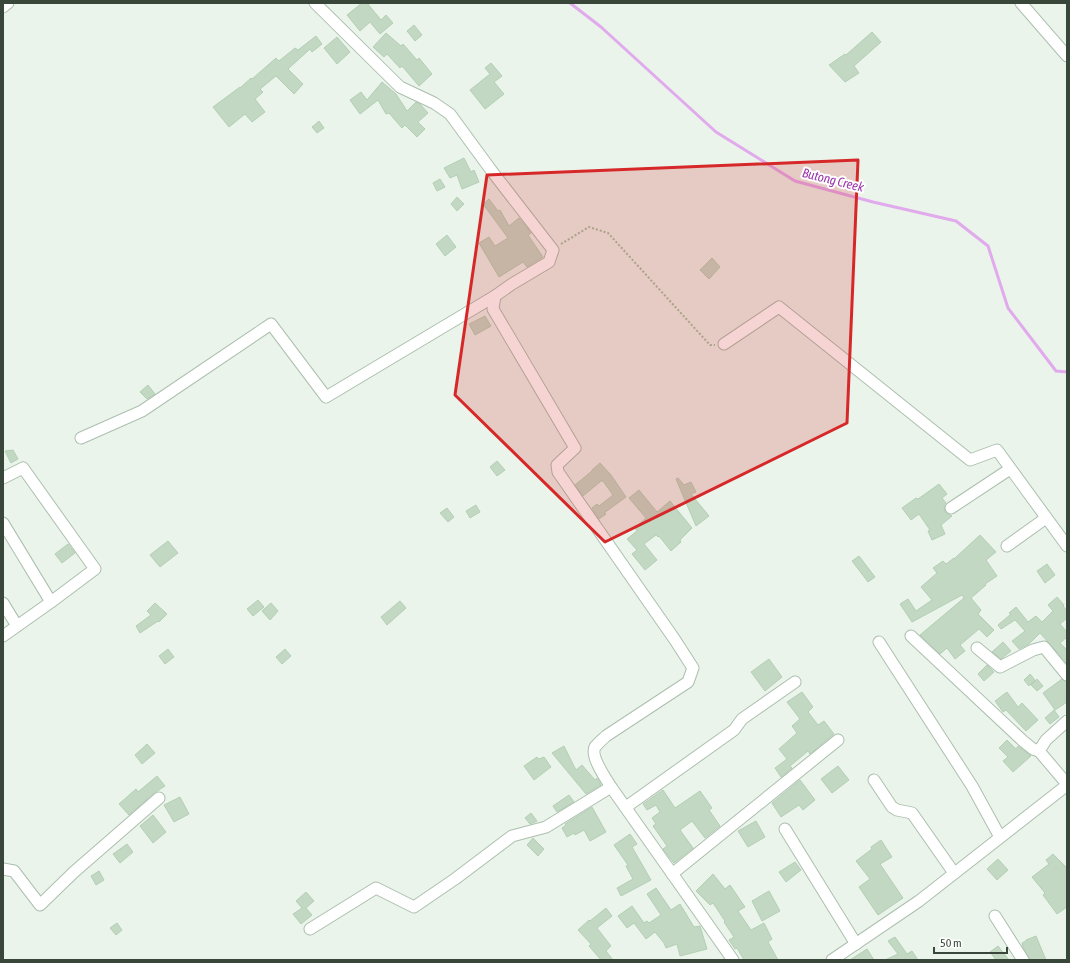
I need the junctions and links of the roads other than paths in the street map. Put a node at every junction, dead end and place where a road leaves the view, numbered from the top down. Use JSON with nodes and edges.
{"nodes":[{"id":1,"x":8,"y":3,"type":"edge"},
{"id":2,"x":315,"y":3,"type":"edge"},
{"id":3,"x":1021,"y":3,"type":"edge"},
{"id":4,"x":3,"y":7,"type":"edge"},
{"id":5,"x":1067,"y":56,"type":"edge"},
{"id":6,"x":495,"y":296,"type":"junction"},
{"id":7,"x":724,"y":344,"type":"road end"},
{"id":8,"x":81,"y":438,"type":"dead end"},
{"id":9,"x":1010,"y":469,"type":"junction"},
{"id":10,"x":3,"y":478,"type":"edge"},
{"id":11,"x":951,"y":508,"type":"dead end"},
{"id":12,"x":1046,"y":518,"type":"junction"},
{"id":13,"x":3,"y":523,"type":"edge"},
{"id":14,"x":1007,"y":546,"type":"dead end"},
{"id":15,"x":1067,"y":546,"type":"edge"},
{"id":16,"x":51,"y":602,"type":"junction"},
{"id":17,"x":3,"y":603,"type":"edge"},
{"id":18,"x":17,"y":626,"type":"junction"},
{"id":19,"x":3,"y":636,"type":"edge"},
{"id":20,"x":911,"y":636,"type":"dead end"},
{"id":21,"x":879,"y":642,"type":"dead end"},
{"id":22,"x":977,"y":648,"type":"dead end"},
{"id":23,"x":1067,"y":675,"type":"edge"},
{"id":24,"x":795,"y":682,"type":"dead end"},
{"id":25,"x":1067,"y":721,"type":"edge"},
{"id":26,"x":838,"y":740,"type":"dead end"},
{"id":27,"x":1039,"y":751,"type":"junction"},
{"id":28,"x":874,"y":780,"type":"dead end"},
{"id":29,"x":1067,"y":784,"type":"edge"},
{"id":30,"x":611,"y":787,"type":"junction"},
{"id":31,"x":159,"y":798,"type":"dead end"},
{"id":32,"x":626,"y":807,"type":"junction"},
{"id":33,"x":785,"y":829,"type":"dead end"},
{"id":34,"x":1000,"y":837,"type":"junction"},
{"id":35,"x":3,"y":869,"type":"edge"},
{"id":36,"x":954,"y":873,"type":"junction"},
{"id":37,"x":672,"y":874,"type":"junction"},
{"id":38,"x":995,"y":916,"type":"dead end"},
{"id":39,"x":310,"y":929,"type":"dead end"},
{"id":40,"x":856,"y":944,"type":"junction"},
{"id":41,"x":733,"y":960,"type":"edge"},
{"id":42,"x":832,"y":960,"type":"edge"},
{"id":43,"x":1023,"y":960,"type":"edge"}],
"edges":[{"from":1,"to":4,"type":"street"},
{"from":2,"to":6,"type":"street"},
{"from":3,"to":5,"type":"street"},
{"from":6,"to":8,"type":"street"},
{"from":6,"to":30,"type":"street"},
{"from":7,"to":9,"type":"street"},
{"from":9,"to":11,"type":"street"},
{"from":9,"to":12,"type":"street"},
{"from":10,"to":16,"type":"street"},
{"from":12,"to":14,"type":"street"},
{"from":12,"to":15,"type":"street"},
{"from":13,"to":16,"type":"street"},
{"from":16,"to":18,"type":"street"},
{"from":17,"to":18,"type":"street"},
{"from":18,"to":19,"type":"street"},
{"from":20,"to":27,"type":"street"},
{"from":21,"to":34,"type":"street"},
{"from":22,"to":23,"type":"street"},
{"from":24,"to":32,"type":"street"},
{"from":25,"to":27,"type":"street"},
{"from":26,"to":37,"type":"street"},
{"from":27,"to":29,"type":"street"},
{"from":28,"to":36,"type":"street"},
{"from":29,"to":34,"type":"street"},
{"from":30,"to":32,"type":"street"},
{"from":30,"to":39,"type":"street"},
{"from":31,"to":35,"type":"street"},
{"from":32,"to":37,"type":"street"},
{"from":33,"to":40,"type":"street"},
{"from":34,"to":36,"type":"street"},
{"from":36,"to":40,"type":"street"},
{"from":37,"to":41,"type":"street"},
{"from":38,"to":43,"type":"street"},
{"from":40,"to":42,"type":"street"}]}
